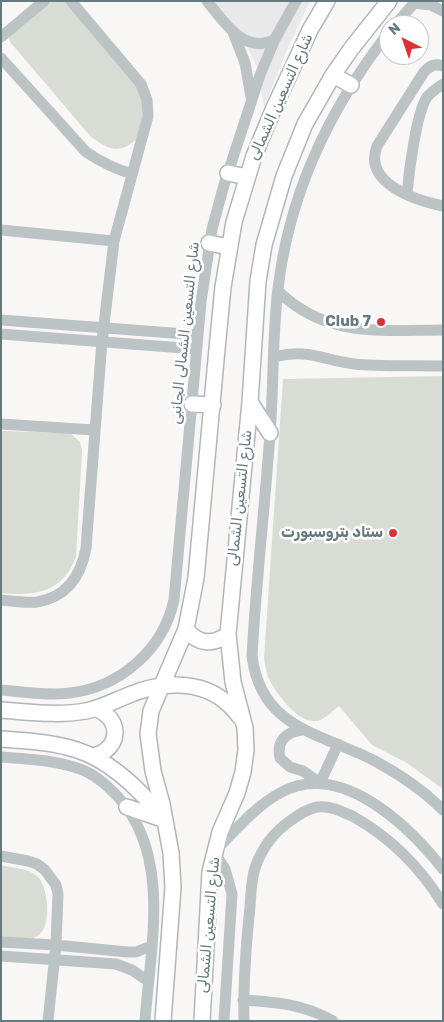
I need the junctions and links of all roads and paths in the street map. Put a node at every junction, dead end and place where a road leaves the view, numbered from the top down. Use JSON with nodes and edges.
{"nodes":[{"id":1,"x":44,"y":1,"type":"edge"},
{"id":2,"x":71,"y":1,"type":"edge"},
{"id":3,"x":207,"y":1,"type":"edge"},
{"id":4,"x":296,"y":1,"type":"edge"},
{"id":5,"x":328,"y":1,"type":"edge"},
{"id":6,"x":389,"y":1,"type":"edge"},
{"id":7,"x":415,"y":2,"type":"edge"},
{"id":8,"x":443,"y":11,"type":"edge"},
{"id":9,"x":404,"y":15,"type":"edge"},
{"id":10,"x":233,"y":32,"type":"junction"},
{"id":11,"x":1,"y":37,"type":"edge"},
{"id":12,"x":275,"y":39,"type":"junction"},
{"id":13,"x":379,"y":46,"type":"edge"},
{"id":14,"x":1,"y":58,"type":"edge"},
{"id":15,"x":443,"y":66,"type":"edge"},
{"id":16,"x":333,"y":75,"type":"junction"},
{"id":17,"x":443,"y":84,"type":"edge"},
{"id":18,"x":351,"y":85,"type":"junction"},
{"id":19,"x":251,"y":103,"type":"junction"},
{"id":20,"x":228,"y":173,"type":"junction"},
{"id":21,"x":132,"y":174,"type":"junction"},
{"id":22,"x":247,"y":177,"type":"junction"},
{"id":23,"x":407,"y":194,"type":"junction"},
{"id":24,"x":443,"y":206,"type":"edge"},
{"id":25,"x":1,"y":230,"type":"edge"},
{"id":26,"x":114,"y":241,"type":"junction"},
{"id":27,"x":209,"y":243,"type":"junction"},
{"id":28,"x":229,"y":247,"type":"junction"},
{"id":29,"x":278,"y":291,"type":"junction"},
{"id":30,"x":1,"y":320,"type":"edge"},
{"id":31,"x":104,"y":328,"type":"junction"},
{"id":32,"x":443,"y":330,"type":"edge"},
{"id":33,"x":1,"y":334,"type":"edge"},
{"id":34,"x":198,"y":335,"type":"junction"},
{"id":35,"x":102,"y":341,"type":"junction"},
{"id":36,"x":196,"y":349,"type":"junction"},
{"id":37,"x":274,"y":357,"type":"junction"},
{"id":38,"x":443,"y":366,"type":"edge"},
{"id":39,"x":250,"y":402,"type":"junction"},
{"id":40,"x":192,"y":404,"type":"junction"},
{"id":41,"x":212,"y":405,"type":"junction"},
{"id":42,"x":1,"y":424,"type":"edge"},
{"id":43,"x":95,"y":430,"type":"junction"},
{"id":44,"x":270,"y":433,"type":"junction"},
{"id":45,"x":1,"y":600,"type":"edge"},
{"id":46,"x":186,"y":629,"type":"junction"},
{"id":47,"x":228,"y":634,"type":"junction"},
{"id":48,"x":161,"y":685,"type":"junction"},
{"id":49,"x":1,"y":690,"type":"edge"},
{"id":50,"x":97,"y":709,"type":"junction"},
{"id":51,"x":1,"y":710,"type":"edge"},
{"id":52,"x":243,"y":720,"type":"junction"},
{"id":53,"x":302,"y":730,"type":"junction"},
{"id":54,"x":1,"y":740,"type":"edge"},
{"id":55,"x":338,"y":744,"type":"junction"},
{"id":56,"x":93,"y":756,"type":"junction"},
{"id":57,"x":1,"y":757,"type":"edge"},
{"id":58,"x":320,"y":783,"type":"junction"},
{"id":59,"x":127,"y":807,"type":"junction"},
{"id":60,"x":443,"y":810,"type":"edge"},
{"id":61,"x":165,"y":820,"type":"junction"},
{"id":62,"x":214,"y":852,"type":"junction"},
{"id":63,"x":1,"y":856,"type":"edge"},
{"id":64,"x":443,"y":869,"type":"edge"},
{"id":65,"x":443,"y":904,"type":"edge"},
{"id":66,"x":1,"y":942,"type":"edge"},
{"id":67,"x":56,"y":945,"type":"junction"},
{"id":68,"x":151,"y":946,"type":"junction"},
{"id":69,"x":1,"y":956,"type":"edge"},
{"id":70,"x":54,"y":960,"type":"junction"},
{"id":71,"x":148,"y":982,"type":"junction"},
{"id":72,"x":243,"y":1000,"type":"junction"},
{"id":73,"x":48,"y":1021,"type":"edge"},
{"id":74,"x":145,"y":1021,"type":"edge"},
{"id":75,"x":163,"y":1021,"type":"edge"},
{"id":76,"x":202,"y":1021,"type":"edge"},
{"id":77,"x":224,"y":1021,"type":"edge"},
{"id":78,"x":244,"y":1021,"type":"edge"},
{"id":79,"x":333,"y":1021,"type":"edge"}],
"edges":[{"from":1,"to":11,"type":"street"},
{"from":2,"to":21,"type":"street"},
{"from":3,"to":10,"type":"street"},
{"from":4,"to":12,"type":"street","name":"شارع التسعين الشمالى الجانبى"},
{"from":5,"to":22,"type":"main road","name":"شارع التسعين الشمالى"},
{"from":6,"to":16,"type":"main road","name":"شارع التسعين الشمالى"},
{"from":7,"to":8,"type":"street"},
{"from":7,"to":9,"type":"street"},
{"from":10,"to":12,"type":"street"},
{"from":10,"to":19,"type":"street"},
{"from":12,"to":19,"type":"street","name":"شارع التسعين الشمالى الجانبى"},
{"from":13,"to":18,"type":"street"},
{"from":14,"to":21,"type":"street"},
{"from":15,"to":23,"type":"street"},
{"from":16,"to":18,"type":"main road"},
{"from":16,"to":39,"type":"main road","name":"شارع التسعين الشمالى"},
{"from":17,"to":23,"type":"street"},
{"from":18,"to":29,"type":"street"},
{"from":19,"to":20,"type":"street","name":"شارع التسعين الشمالى الجانبى"},
{"from":20,"to":22,"type":"main road"},
{"from":20,"to":27,"type":"street","name":"شارع التسعين الشمالى الجانبى"},
{"from":21,"to":26,"type":"street"},
{"from":22,"to":28,"type":"main road","name":"شارع التسعين الشمالى"},
{"from":23,"to":24,"type":"street"},
{"from":25,"to":26,"type":"street"},
{"from":26,"to":31,"type":"street"},
{"from":27,"to":28,"type":"main road"},
{"from":27,"to":34,"type":"street","name":"شارع التسعين الشمالى الجانبى"},
{"from":28,"to":41,"type":"main road","name":"شارع التسعين الشمالى"},
{"from":29,"to":32,"type":"street"},
{"from":29,"to":37,"type":"street"},
{"from":30,"to":31,"type":"street"},
{"from":31,"to":34,"type":"street"},
{"from":31,"to":35,"type":"street"},
{"from":33,"to":35,"type":"street"},
{"from":34,"to":36,"type":"street","name":"شارع التسعين الشمالى الجانبى"},
{"from":35,"to":36,"type":"street"},
{"from":35,"to":43,"type":"street"},
{"from":36,"to":40,"type":"street","name":"شارع التسعين الشمالى الجانبى"},
{"from":37,"to":38,"type":"street"},
{"from":37,"to":44,"type":"street"},
{"from":39,"to":44,"type":"main road"},
{"from":39,"to":47,"type":"main road","name":"شارع التسعين الشمالى"},
{"from":40,"to":41,"type":"main road"},
{"from":40,"to":49,"type":"street","name":"شارع التسعين الشمالى الجانبى"},
{"from":41,"to":46,"type":"main road","name":"شارع التسعين الشمالى"},
{"from":42,"to":43,"type":"street"},
{"from":43,"to":45,"type":"street"},
{"from":44,"to":53,"type":"street"},
{"from":46,"to":47,"type":"main road"},
{"from":46,"to":48,"type":"main road","name":"شارع التسعين الشمالى"},
{"from":47,"to":52,"type":"main road","name":"شارع التسعين الشمالى"},
{"from":48,"to":50,"type":"main road"},
{"from":48,"to":52,"type":"main road"},
{"from":48,"to":61,"type":"main road","name":"شارع التسعين الشمالى"},
{"from":50,"to":51,"type":"main road"},
{"from":50,"to":56,"type":"main road"},
{"from":52,"to":62,"type":"main road","name":"شارع التسعين الشمالى"},
{"from":53,"to":55,"type":"street"},
{"from":53,"to":58,"type":"street"},
{"from":54,"to":56,"type":"main road"},
{"from":55,"to":58,"type":"street"},
{"from":55,"to":60,"type":"street"},
{"from":56,"to":61,"type":"main road"},
{"from":57,"to":59,"type":"street"},
{"from":58,"to":62,"type":"street"},
{"from":58,"to":64,"type":"street"},
{"from":59,"to":61,"type":"main road"},
{"from":59,"to":68,"type":"street"},
{"from":61,"to":75,"type":"main road","name":"شارع التسعين الشمالى"},
{"from":62,"to":76,"type":"main road","name":"شارع التسعين الشمالى"},
{"from":62,"to":77,"type":"street"},
{"from":63,"to":67,"type":"street"},
{"from":65,"to":72,"type":"street"},
{"from":66,"to":67,"type":"street"},
{"from":67,"to":68,"type":"street"},
{"from":67,"to":70,"type":"street"},
{"from":68,"to":71,"type":"street"},
{"from":69,"to":70,"type":"street"},
{"from":70,"to":71,"type":"street"},
{"from":70,"to":73,"type":"street"},
{"from":71,"to":74,"type":"street"},
{"from":72,"to":78,"type":"street"},
{"from":72,"to":79,"type":"street"}]}
